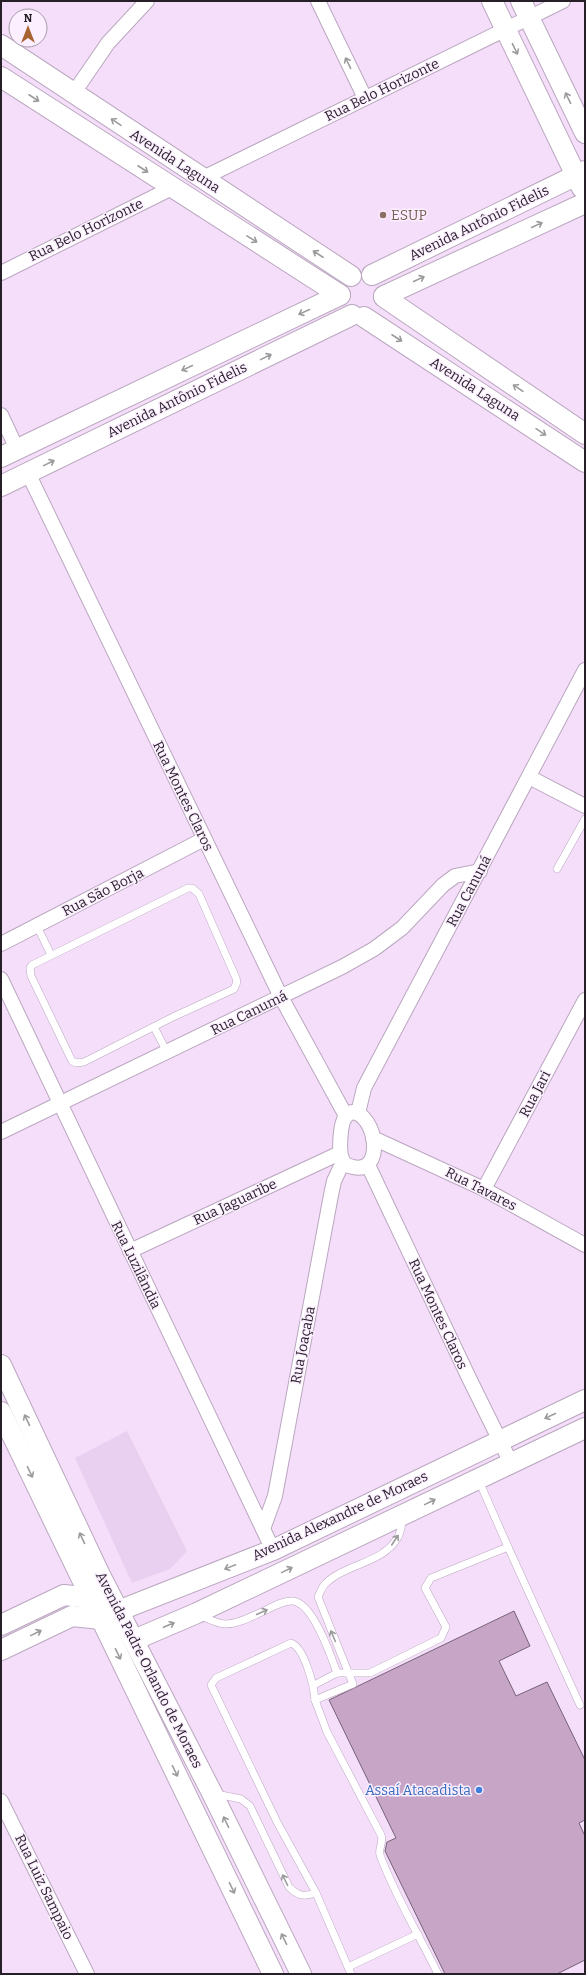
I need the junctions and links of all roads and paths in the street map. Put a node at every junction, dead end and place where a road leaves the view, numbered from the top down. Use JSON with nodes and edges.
{"nodes":[{"id":1,"x":147,"y":1,"type":"edge"},
{"id":2,"x":318,"y":1,"type":"edge"},
{"id":3,"x":492,"y":1,"type":"edge"},
{"id":4,"x":563,"y":1,"type":"edge"},
{"id":5,"x":525,"y":9,"type":"edge"},
{"id":6,"x":506,"y":29,"type":"junction"},
{"id":7,"x":1,"y":45,"type":"edge"},
{"id":8,"x":1,"y":77,"type":"edge"},
{"id":9,"x":73,"y":94,"type":"junction"},
{"id":10,"x":365,"y":98,"type":"junction"},
{"id":11,"x":585,"y":133,"type":"edge"},
{"id":12,"x":581,"y":174,"type":"edge"},
{"id":13,"x":201,"y":179,"type":"junction"},
{"id":14,"x":172,"y":188,"type":"junction"},
{"id":15,"x":585,"y":194,"type":"edge"},
{"id":16,"x":585,"y":203,"type":"edge"},
{"id":17,"x":1,"y":273,"type":"edge"},
{"id":18,"x":372,"y":275,"type":"junction"},
{"id":19,"x":350,"y":276,"type":"junction"},
{"id":20,"x":340,"y":295,"type":"junction"},
{"id":21,"x":384,"y":296,"type":"junction"},
{"id":22,"x":358,"y":316,"type":"junction"},
{"id":23,"x":1,"y":414,"type":"edge"},
{"id":24,"x":585,"y":434,"type":"edge"},
{"id":25,"x":9,"y":453,"type":"edge"},
{"id":26,"x":585,"y":462,"type":"edge"},
{"id":27,"x":28,"y":473,"type":"junction"},
{"id":28,"x":1,"y":486,"type":"edge"},
{"id":29,"x":585,"y":670,"type":"edge"},
{"id":30,"x":529,"y":777,"type":"junction"},
{"id":31,"x":585,"y":806,"type":"edge"},
{"id":32,"x":585,"y":819,"type":"edge"},
{"id":33,"x":204,"y":839,"type":"junction"},
{"id":34,"x":557,"y":869,"type":"dead end"},
{"id":35,"x":480,"y":871,"type":"junction"},
{"id":36,"x":37,"y":926,"type":"junction"},
{"id":37,"x":1,"y":944,"type":"edge"},
{"id":38,"x":51,"y":954,"type":"junction"},
{"id":39,"x":1,"y":980,"type":"edge"},
{"id":40,"x":281,"y":997,"type":"junction"},
{"id":41,"x":585,"y":1000,"type":"edge"},
{"id":42,"x":154,"y":1027,"type":"junction"},
{"id":43,"x":167,"y":1052,"type":"junction"},
{"id":44,"x":59,"y":1104,"type":"junction"},
{"id":45,"x":352,"y":1114,"type":"junction"},
{"id":46,"x":1,"y":1132,"type":"edge"},
{"id":47,"x":373,"y":1138,"type":"junction"},
{"id":48,"x":341,"y":1158,"type":"junction"},
{"id":49,"x":368,"y":1165,"type":"junction"},
{"id":50,"x":484,"y":1189,"type":"junction"},
{"id":51,"x":585,"y":1245,"type":"edge"},
{"id":52,"x":130,"y":1251,"type":"junction"},
{"id":53,"x":1,"y":1365,"type":"edge"},
{"id":54,"x":585,"y":1400,"type":"edge"},
{"id":55,"x":1,"y":1412,"type":"edge"},
{"id":56,"x":585,"y":1428,"type":"edge"},
{"id":57,"x":499,"y":1440,"type":"junction"},
{"id":58,"x":511,"y":1463,"type":"junction"},
{"id":59,"x":478,"y":1479,"type":"junction"},
{"id":60,"x":404,"y":1514,"type":"junction"},
{"id":61,"x":263,"y":1529,"type":"junction"},
{"id":62,"x":508,"y":1547,"type":"junction"},
{"id":63,"x":273,"y":1550,"type":"junction"},
{"id":64,"x":91,"y":1598,"type":"junction"},
{"id":65,"x":197,"y":1613,"type":"junction"},
{"id":66,"x":110,"y":1615,"type":"junction"},
{"id":67,"x":1,"y":1625,"type":"edge"},
{"id":68,"x":134,"y":1640,"type":"junction"},
{"id":69,"x":1,"y":1650,"type":"edge"},
{"id":70,"x":348,"y":1672,"type":"junction"},
{"id":71,"x":337,"y":1673,"type":"junction"},
{"id":72,"x":314,"y":1685,"type":"junction"},
{"id":73,"x":315,"y":1700,"type":"junction"},
{"id":74,"x":580,"y":1705,"type":"dead end"},
{"id":75,"x":212,"y":1793,"type":"junction"},
{"id":76,"x":1,"y":1801,"type":"edge"},
{"id":77,"x":316,"y":1893,"type":"junction"},
{"id":78,"x":418,"y":1934,"type":"junction"},
{"id":79,"x":350,"y":1971,"type":"edge"},
{"id":80,"x":87,"y":1974,"type":"edge"},
{"id":81,"x":273,"y":1974,"type":"edge"},
{"id":82,"x":301,"y":1974,"type":"edge"},
{"id":83,"x":438,"y":1974,"type":"edge"}],
"edges":[{"from":1,"to":9,"type":"street"},
{"from":10,"to":2,"type":"street","one_way":true},
{"from":3,"to":6,"type":"main road"},
{"from":4,"to":5,"type":"street","name":"Rua Belo Horizonte"},
{"from":5,"to":6,"type":"street","name":"Rua Belo Horizonte"},
{"from":11,"to":5,"type":"main road","one_way":true},
{"from":6,"to":10,"type":"street","name":"Rua Belo Horizonte"},
{"from":6,"to":12,"type":"main road","one_way":true},
{"from":7,"to":9,"type":"main road","name":"Avenida Laguna"},
{"from":8,"to":14,"type":"main road","name":"Avenida Laguna","one_way":true},
{"from":13,"to":9,"type":"main road","name":"Avenida Laguna","one_way":true},
{"from":10,"to":13,"type":"street","name":"Rua Belo Horizonte"},
{"from":12,"to":15,"type":"main road"},
{"from":12,"to":18,"type":"main road","name":"Avenida Antônio Fidelis"},
{"from":19,"to":13,"type":"main road","name":"Avenida Laguna","one_way":true},
{"from":14,"to":17,"type":"street","name":"Rua Belo Horizonte"},
{"from":14,"to":20,"type":"main road","name":"Avenida Laguna","one_way":true},
{"from":21,"to":16,"type":"main road","name":"Avenida Antônio Fidelis","one_way":true},
{"from":18,"to":19,"type":"main road"},
{"from":18,"to":21,"type":"main road"},
{"from":19,"to":20,"type":"main road"},
{"from":20,"to":22,"type":"main road"},
{"from":20,"to":25,"type":"main road","name":"Avenida Antônio Fidelis","one_way":true},
{"from":21,"to":22,"type":"main road"},
{"from":24,"to":21,"type":"main road","name":"Avenida Laguna","one_way":true},
{"from":22,"to":26,"type":"main road","name":"Avenida Laguna","one_way":true},
{"from":27,"to":22,"type":"main road","name":"Avenida Antônio Fidelis","one_way":true},
{"from":23,"to":25,"type":"street"},
{"from":27,"to":28,"type":"main road","name":"Avenida Antônio Fidelis"},
{"from":27,"to":33,"type":"street","name":"Rua Montes Claros"},
{"from":29,"to":30,"type":"street","name":"Rua Canuná"},
{"from":30,"to":31,"type":"street"},
{"from":30,"to":35,"type":"street","name":"Rua Canuná"},
{"from":32,"to":34,"type":"lane"},
{"from":33,"to":36,"type":"street","name":"Rua São Borja"},
{"from":33,"to":40,"type":"street","name":"Rua Montes Claros"},
{"from":35,"to":40,"type":"street","name":"Rua Canumá"},
{"from":35,"to":45,"type":"street","name":"Rua Canuná"},
{"from":36,"to":37,"type":"street","name":"Rua São Borja"},
{"from":36,"to":38,"type":"lane"},
{"from":38,"to":42,"type":"lane"},
{"from":38,"to":42,"type":"lane"},
{"from":39,"to":44,"type":"street","name":"Rua Luzilândia"},
{"from":40,"to":43,"type":"street","name":"Rua Canumá"},
{"from":40,"to":45,"type":"street","name":"Rua Montes Claros"},
{"from":41,"to":50,"type":"street","name":"Rua Jari"},
{"from":42,"to":43,"type":"lane"},
{"from":43,"to":44,"type":"street","name":"Rua Canumá"},
{"from":44,"to":46,"type":"street","name":"Rua Canumá"},
{"from":44,"to":52,"type":"street","name":"Rua Luzilândia"},
{"from":45,"to":47,"type":"street"},
{"from":45,"to":48,"type":"street"},
{"from":47,"to":49,"type":"street"},
{"from":47,"to":50,"type":"street","name":"Rua Tavares"},
{"from":48,"to":49,"type":"street"},
{"from":48,"to":52,"type":"street","name":"Rua Jaguaribe"},
{"from":48,"to":61,"type":"street","name":"Rua Joaçaba"},
{"from":49,"to":57,"type":"street","name":"Rua Montes Claros"},
{"from":50,"to":51,"type":"street","name":"Rua Tavares"},
{"from":52,"to":61,"type":"street","name":"Rua Luzilândia"},
{"from":66,"to":53,"type":"main road","name":"Avenida Padre Orlando de Moraes","one_way":true},
{"from":54,"to":57,"type":"main road","name":"Avenida Alexandre de Moraes","one_way":true},
{"from":55,"to":64,"type":"main road","name":"Avenida Padre Orlando de Moraes","one_way":true},
{"from":56,"to":58,"type":"main road","name":"Avenida Alexandre de Moraes"},
{"from":57,"to":58,"type":"street","name":"Rua Montes Claros"},
{"from":57,"to":63,"type":"main road","name":"Avenida Alexandre de Moraes"},
{"from":58,"to":59,"type":"main road","name":"Avenida Alexandre de Moraes"},
{"from":60,"to":59,"type":"main road","name":"Avenida Alexandre de Moraes","one_way":true},
{"from":59,"to":62,"type":"lane"},
{"from":65,"to":60,"type":"main road","name":"Avenida Alexandre de Moraes","one_way":true},
{"from":70,"to":60,"type":"lane","one_way":true},
{"from":61,"to":63,"type":"street","name":"Rua Luzilândia"},
{"from":62,"to":70,"type":"lane"},
{"from":62,"to":74,"type":"lane"},
{"from":63,"to":66,"type":"main road","name":"Avenida Alexandre de Moraes","one_way":true},
{"from":64,"to":66,"type":"main road"},
{"from":64,"to":67,"type":"main road"},
{"from":68,"to":65,"type":"main road","name":"Avenida Alexandre de Moraes","one_way":true},
{"from":65,"to":71,"type":"lane","one_way":true},
{"from":66,"to":68,"type":"main road"},
{"from":69,"to":66,"type":"main road","one_way":true},
{"from":66,"to":81,"type":"main road","name":"Avenida Padre Orlando de Moraes","one_way":true},
{"from":68,"to":75,"type":"main road","name":"Avenida Padre Orlando de Moraes"},
{"from":70,"to":71,"type":"lane"},
{"from":70,"to":73,"type":"lane"},
{"from":71,"to":72,"type":"lane"},
{"from":72,"to":73,"type":"lane"},
{"from":72,"to":77,"type":"lane"},
{"from":73,"to":78,"type":"lane"},
{"from":77,"to":75,"type":"lane","one_way":true},
{"from":82,"to":75,"type":"main road","name":"Avenida Padre Orlando de Moraes","one_way":true},
{"from":76,"to":80,"type":"street","name":"Rua Luiz Sampaio"},
{"from":77,"to":79,"type":"lane"},
{"from":78,"to":79,"type":"lane"},
{"from":78,"to":83,"type":"lane"}]}
